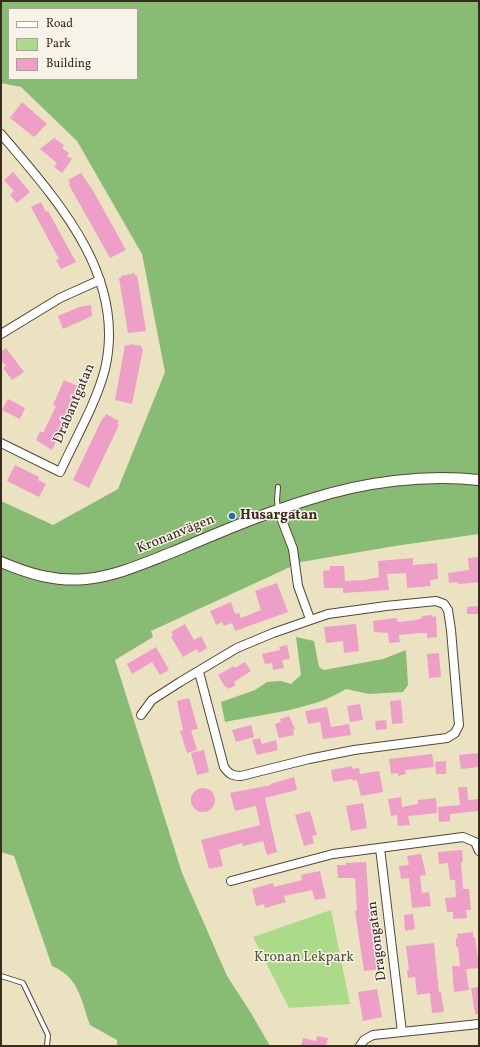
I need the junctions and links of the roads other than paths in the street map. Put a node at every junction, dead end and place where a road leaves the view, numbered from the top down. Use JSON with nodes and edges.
{"nodes":[{"id":1,"x":1,"y":134,"type":"edge"},
{"id":2,"x":100,"y":280,"type":"junction"},
{"id":3,"x":1,"y":334,"type":"edge"},
{"id":4,"x":1,"y":443,"type":"edge"},
{"id":5,"x":479,"y":480,"type":"edge"},
{"id":6,"x":278,"y":487,"type":"dead end"},
{"id":7,"x":278,"y":510,"type":"junction"},
{"id":8,"x":1,"y":562,"type":"edge"},
{"id":9,"x":310,"y":620,"type":"junction"},
{"id":10,"x":199,"y":672,"type":"junction"},
{"id":11,"x":141,"y":715,"type":"dead end"},
{"id":12,"x":380,"y":848,"type":"junction"},
{"id":13,"x":479,"y":851,"type":"edge"},
{"id":14,"x":231,"y":881,"type":"dead end"},
{"id":15,"x":1,"y":976,"type":"edge"},
{"id":16,"x":479,"y":1024,"type":"edge"},
{"id":17,"x":402,"y":1032,"type":"junction"},
{"id":18,"x":47,"y":1046,"type":"edge"},
{"id":19,"x":360,"y":1046,"type":"edge"}],
"edges":[{"from":1,"to":2,"type":"street","name":"Drabantgatan"},
{"from":2,"to":3,"type":"street"},
{"from":2,"to":4,"type":"street","name":"Drabantgatan"},
{"from":5,"to":7,"type":"street","name":"Kronanvägen"},
{"from":6,"to":7,"type":"lane"},
{"from":7,"to":8,"type":"street","name":"Kronanvägen"},
{"from":7,"to":9,"type":"street"},
{"from":9,"to":10,"type":"street"},
{"from":9,"to":10,"type":"street"},
{"from":10,"to":11,"type":"street"},
{"from":12,"to":13,"type":"street"},
{"from":12,"to":14,"type":"street"},
{"from":12,"to":17,"type":"street","name":"Dragongatan"},
{"from":15,"to":18,"type":"lane"},
{"from":16,"to":17,"type":"street"},
{"from":17,"to":19,"type":"street"}]}
